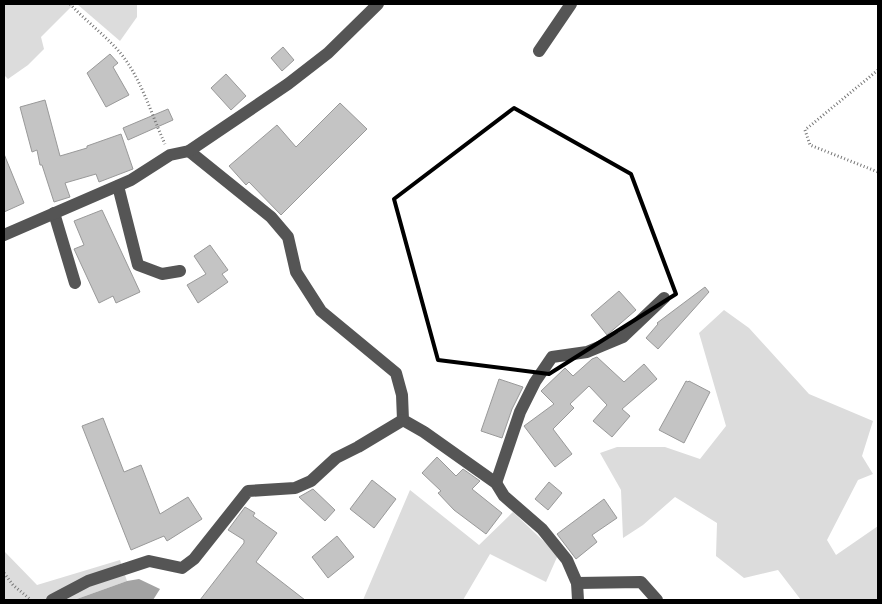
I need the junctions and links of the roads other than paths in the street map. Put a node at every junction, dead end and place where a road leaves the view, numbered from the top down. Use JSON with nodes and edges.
{"nodes":[{"id":1,"x":378,"y":4,"type":"edge"},
{"id":2,"x":571,"y":4,"type":"edge"},
{"id":3,"x":539,"y":51,"type":"dead end"},
{"id":4,"x":189,"y":151,"type":"junction"},
{"id":5,"x":118,"y":186,"type":"junction"},
{"id":6,"x":54,"y":213,"type":"junction"},
{"id":7,"x":4,"y":235,"type":"edge"},
{"id":8,"x":180,"y":271,"type":"dead end"},
{"id":9,"x":75,"y":283,"type":"dead end"},
{"id":10,"x":664,"y":298,"type":"dead end"},
{"id":11,"x":403,"y":420,"type":"junction"},
{"id":12,"x":496,"y":483,"type":"junction"},
{"id":13,"x":577,"y":583,"type":"junction"},
{"id":14,"x":52,"y":600,"type":"edge"},
{"id":15,"x":578,"y":600,"type":"edge"},
{"id":16,"x":657,"y":600,"type":"edge"}],
"edges":[{"from":1,"to":4,"type":"street"},
{"from":2,"to":3,"type":"street"},
{"from":4,"to":5,"type":"street"},
{"from":4,"to":11,"type":"street"},
{"from":5,"to":6,"type":"street"},
{"from":5,"to":8,"type":"street"},
{"from":6,"to":7,"type":"street"},
{"from":6,"to":9,"type":"street"},
{"from":10,"to":12,"type":"street"},
{"from":11,"to":12,"type":"street"},
{"from":11,"to":14,"type":"street"},
{"from":12,"to":13,"type":"street"},
{"from":13,"to":15,"type":"street"},
{"from":13,"to":16,"type":"street"}]}
